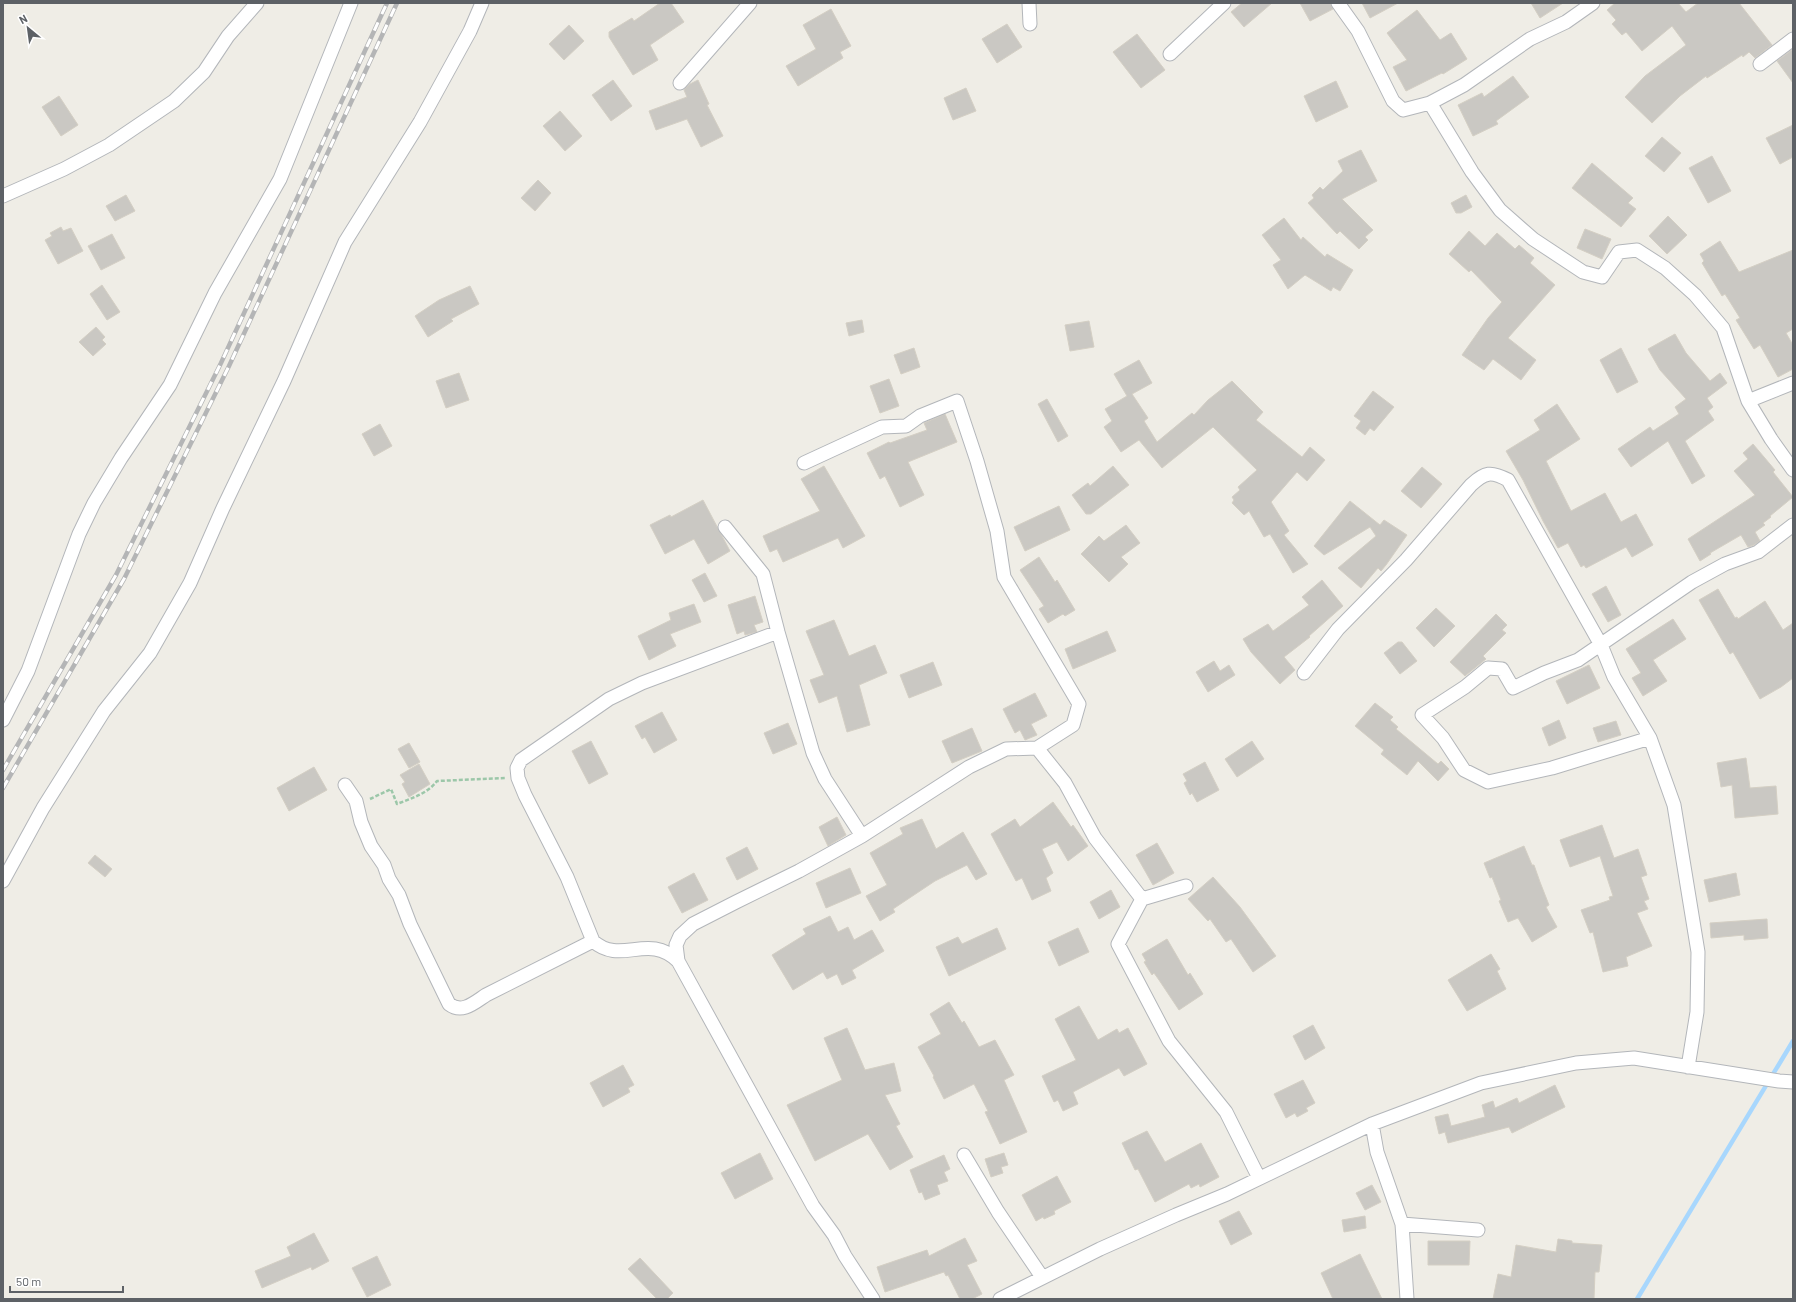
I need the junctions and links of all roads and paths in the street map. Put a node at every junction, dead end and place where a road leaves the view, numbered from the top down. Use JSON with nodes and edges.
{"nodes":[{"id":1,"x":257,"y":3,"type":"edge"},
{"id":2,"x":351,"y":3,"type":"edge"},
{"id":3,"x":482,"y":3,"type":"edge"},
{"id":4,"x":750,"y":3,"type":"edge"},
{"id":5,"x":1029,"y":3,"type":"edge"},
{"id":6,"x":1224,"y":3,"type":"edge"},
{"id":7,"x":1338,"y":3,"type":"edge"},
{"id":8,"x":1593,"y":3,"type":"edge"},
{"id":9,"x":1030,"y":24,"type":"dead end"},
{"id":10,"x":1793,"y":39,"type":"edge"},
{"id":11,"x":1170,"y":54,"type":"dead end"},
{"id":12,"x":1760,"y":64,"type":"dead end"},
{"id":13,"x":680,"y":83,"type":"dead end"},
{"id":14,"x":1430,"y":103,"type":"junction"},
{"id":15,"x":3,"y":196,"type":"edge"},
{"id":16,"x":1793,"y":383,"type":"edge"},
{"id":17,"x":1748,"y":401,"type":"junction"},
{"id":18,"x":804,"y":462,"type":"dead end"},
{"id":19,"x":1793,"y":470,"type":"edge"},
{"id":20,"x":1793,"y":525,"type":"edge"},
{"id":21,"x":725,"y":526,"type":"dead end"},
{"id":22,"x":778,"y":632,"type":"junction"},
{"id":23,"x":1601,"y":645,"type":"junction"},
{"id":24,"x":1304,"y":673,"type":"dead end"},
{"id":25,"x":3,"y":720,"type":"edge"},
{"id":26,"x":1650,"y":738,"type":"junction"},
{"id":27,"x":1037,"y":748,"type":"junction"},
{"id":28,"x":518,"y":778,"type":"junction"},
{"id":29,"x":344,"y":785,"type":"dead end"},
{"id":30,"x":356,"y":801,"type":"junction"},
{"id":31,"x":862,"y":836,"type":"junction"},
{"id":32,"x":3,"y":881,"type":"edge"},
{"id":33,"x":1186,"y":886,"type":"dead end"},
{"id":34,"x":1142,"y":898,"type":"junction"},
{"id":35,"x":593,"y":941,"type":"junction"},
{"id":36,"x":678,"y":961,"type":"junction"},
{"id":37,"x":1688,"y":1067,"type":"junction"},
{"id":38,"x":1793,"y":1082,"type":"edge"},
{"id":39,"x":1372,"y":1124,"type":"junction"},
{"id":40,"x":964,"y":1155,"type":"dead end"},
{"id":41,"x":1260,"y":1178,"type":"junction"},
{"id":42,"x":1402,"y":1224,"type":"junction"},
{"id":43,"x":1478,"y":1230,"type":"dead end"},
{"id":44,"x":1042,"y":1278,"type":"junction"},
{"id":45,"x":873,"y":1299,"type":"edge"},
{"id":46,"x":1000,"y":1299,"type":"edge"},
{"id":47,"x":1407,"y":1299,"type":"edge"}],
"edges":[{"from":1,"to":15,"type":"street"},
{"from":2,"to":25,"type":"street"},
{"from":3,"to":32,"type":"street"},
{"from":4,"to":13,"type":"street"},
{"from":5,"to":9,"type":"street"},
{"from":6,"to":11,"type":"street"},
{"from":7,"to":14,"type":"street"},
{"from":8,"to":14,"type":"street"},
{"from":10,"to":12,"type":"street"},
{"from":14,"to":17,"type":"street"},
{"from":16,"to":17,"type":"street"},
{"from":17,"to":19,"type":"street"},
{"from":18,"to":27,"type":"street"},
{"from":20,"to":23,"type":"street"},
{"from":21,"to":22,"type":"street"},
{"from":22,"to":28,"type":"street"},
{"from":22,"to":31,"type":"street"},
{"from":23,"to":24,"type":"street"},
{"from":23,"to":26,"type":"street"},
{"from":23,"to":26,"type":"street"},
{"from":26,"to":37,"type":"street"},
{"from":27,"to":31,"type":"street"},
{"from":27,"to":34,"type":"street"},
{"from":28,"to":30,"type":"path"},
{"from":28,"to":35,"type":"street"},
{"from":29,"to":30,"type":"street"},
{"from":30,"to":35,"type":"street"},
{"from":31,"to":36,"type":"street"},
{"from":33,"to":34,"type":"street"},
{"from":34,"to":41,"type":"street"},
{"from":35,"to":36,"type":"street"},
{"from":36,"to":45,"type":"street"},
{"from":37,"to":38,"type":"street"},
{"from":37,"to":39,"type":"street"},
{"from":39,"to":41,"type":"street"},
{"from":39,"to":42,"type":"street"},
{"from":40,"to":44,"type":"street"},
{"from":41,"to":44,"type":"street"},
{"from":42,"to":43,"type":"street"},
{"from":42,"to":47,"type":"street"},
{"from":44,"to":46,"type":"street"}]}
